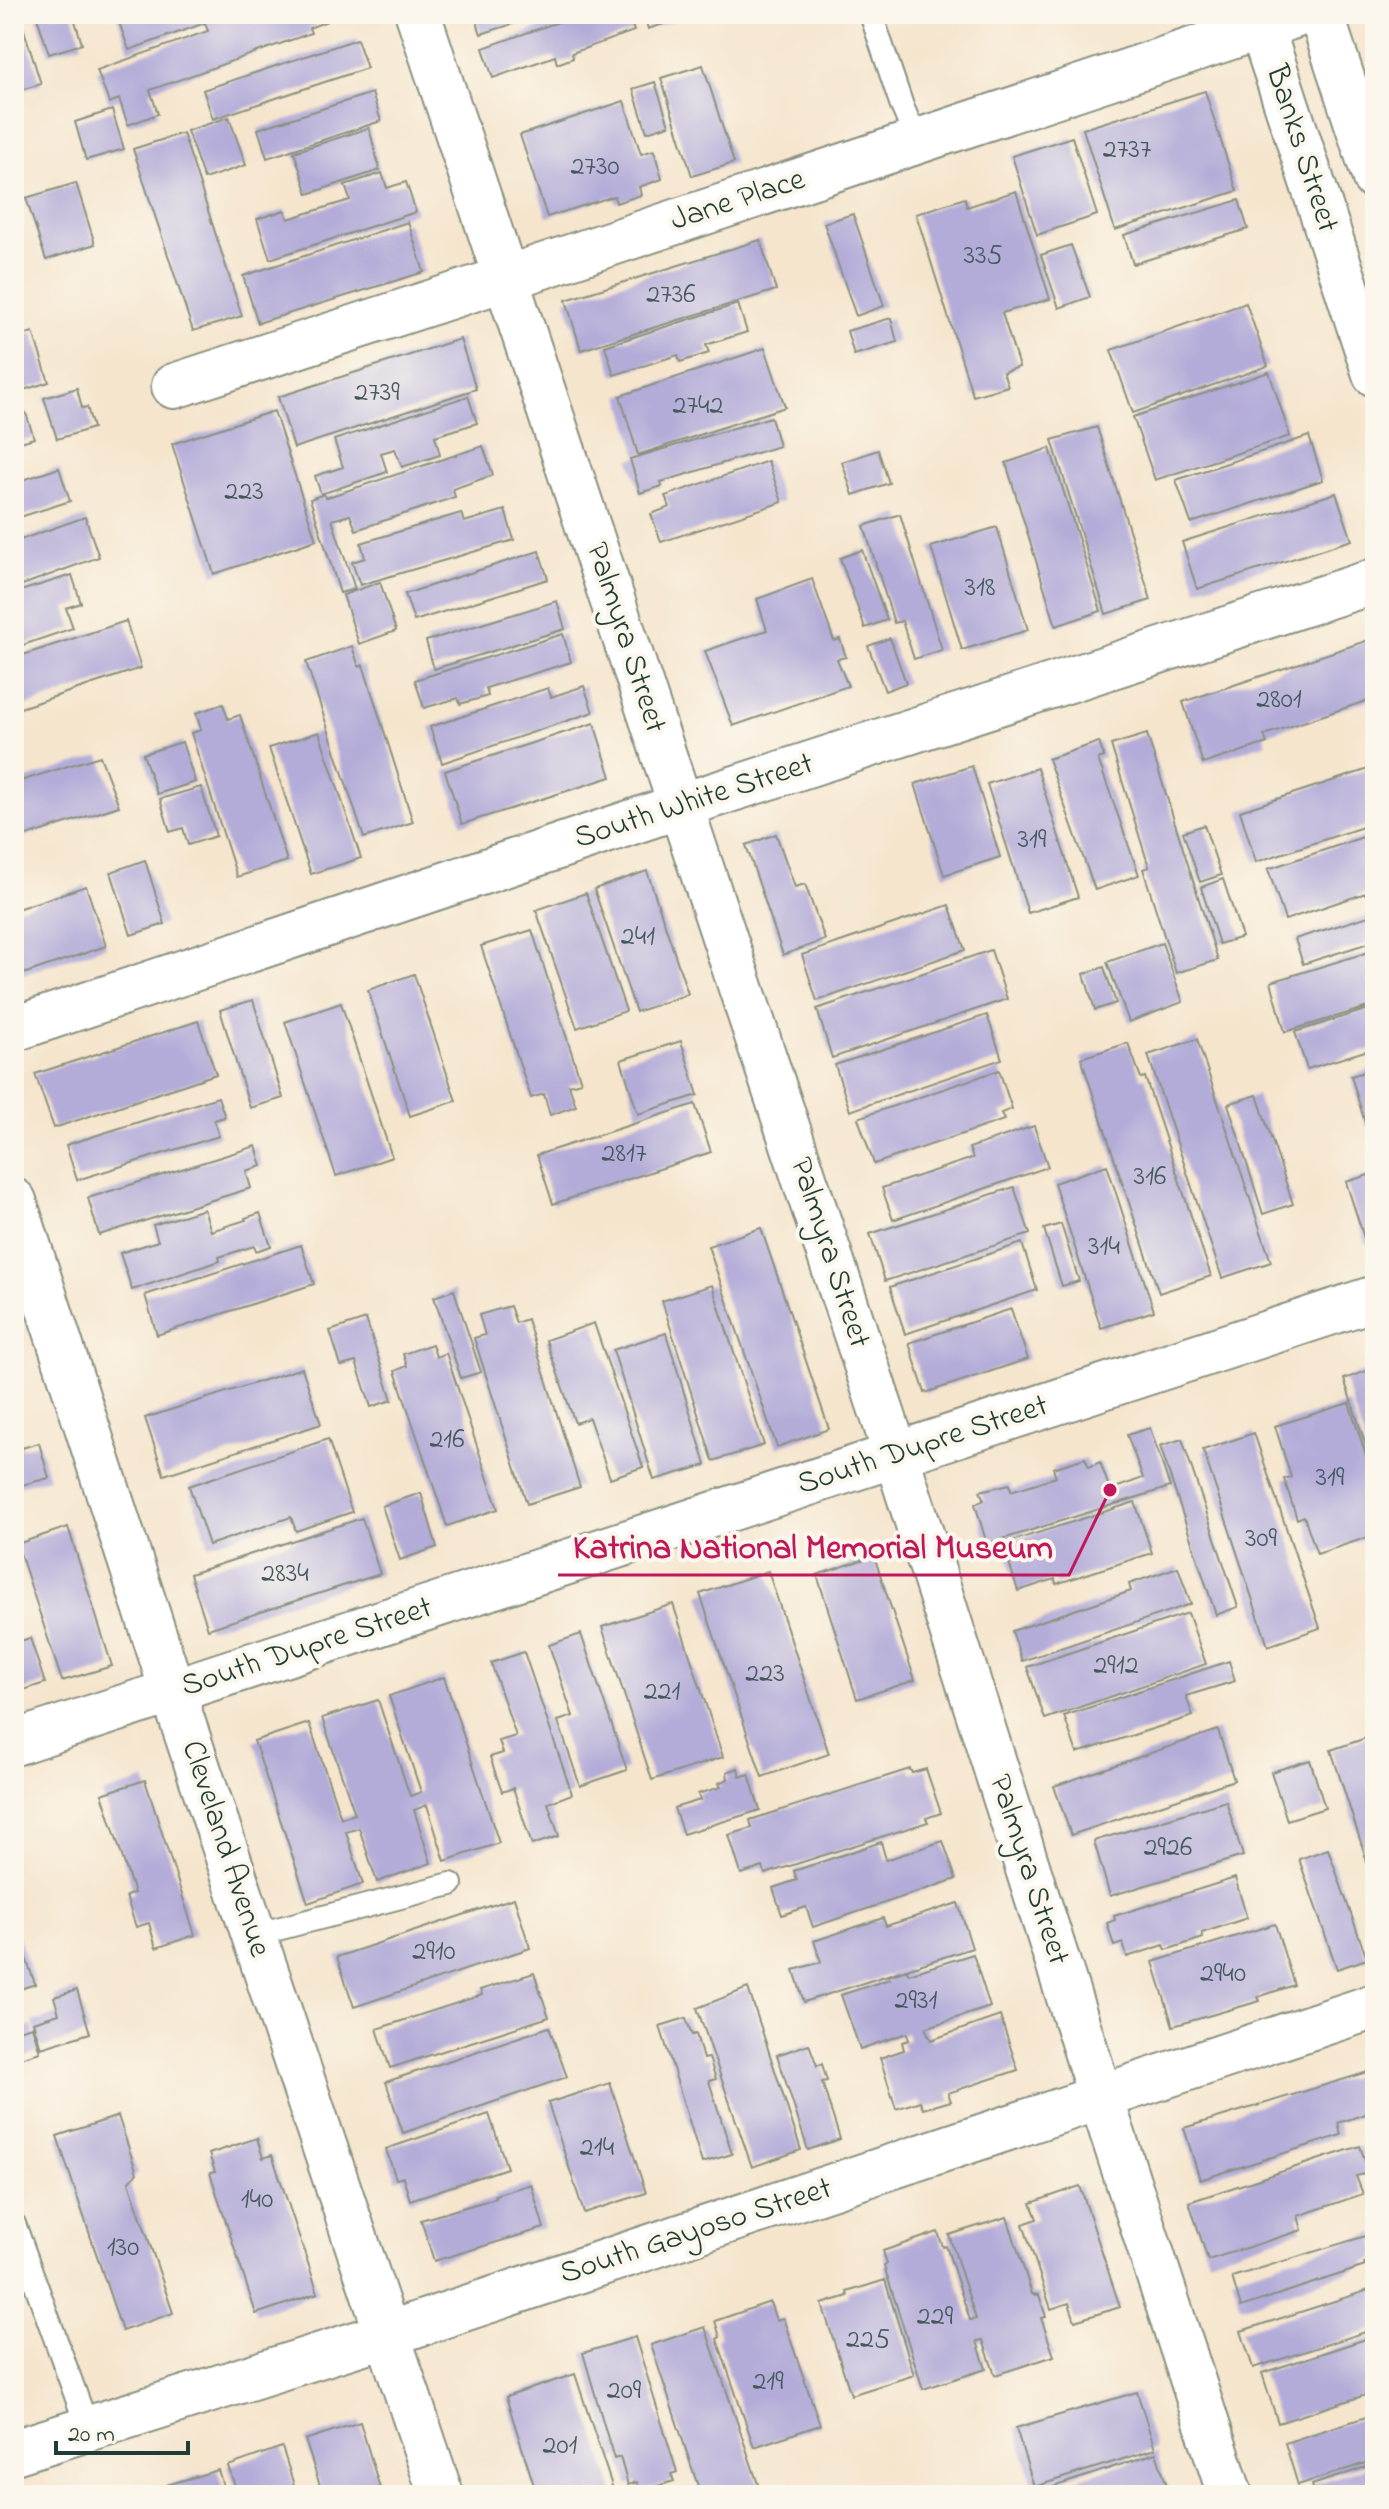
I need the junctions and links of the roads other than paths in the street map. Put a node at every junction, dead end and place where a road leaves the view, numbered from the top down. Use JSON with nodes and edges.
{"nodes":[{"id":1,"x":418,"y":14,"type":"edge"},
{"id":2,"x":871,"y":14,"type":"edge"},
{"id":3,"x":1321,"y":14,"type":"edge"},
{"id":4,"x":1273,"y":18,"type":"edge"},
{"id":5,"x":917,"y":141,"type":"junction"},
{"id":6,"x":1375,"y":178,"type":"edge"},
{"id":7,"x":507,"y":278,"type":"junction"},
{"id":8,"x":1375,"y":374,"type":"edge"},
{"id":9,"x":174,"y":386,"type":"dead end"},
{"id":10,"x":1375,"y":581,"type":"edge"},
{"id":11,"x":680,"y":806,"type":"junction"},
{"id":12,"x":14,"y":1029,"type":"edge"},
{"id":13,"x":14,"y":1201,"type":"edge"},
{"id":14,"x":1375,"y":1298,"type":"edge"},
{"id":15,"x":896,"y":1455,"type":"junction"},
{"id":16,"x":173,"y":1693,"type":"junction"},
{"id":17,"x":14,"y":1743,"type":"edge"},
{"id":18,"x":451,"y":1884,"type":"dead end"},
{"id":19,"x":254,"y":1935,"type":"junction"},
{"id":20,"x":1375,"y":2006,"type":"edge"},
{"id":21,"x":1101,"y":2098,"type":"junction"},
{"id":22,"x":14,"y":2224,"type":"edge"},
{"id":23,"x":388,"y":2334,"type":"junction"},
{"id":24,"x":88,"y":2429,"type":"junction"},
{"id":25,"x":14,"y":2452,"type":"edge"},
{"id":26,"x":441,"y":2495,"type":"edge"},
{"id":27,"x":1230,"y":2495,"type":"edge"}],
"edges":[{"from":1,"to":7,"type":"street","name":"Palmyra Street"},
{"from":2,"to":5,"type":"lane"},
{"from":3,"to":6,"type":"street","name":"Banks Street"},
{"from":4,"to":5,"type":"street","name":"Jane Place"},
{"from":4,"to":8,"type":"street","name":"Banks Street"},
{"from":5,"to":7,"type":"street","name":"Jane Place"},
{"from":7,"to":9,"type":"street","name":"Jane Place"},
{"from":7,"to":11,"type":"street","name":"Palmyra Street"},
{"from":10,"to":11,"type":"street","name":"South White Street"},
{"from":11,"to":12,"type":"street","name":"South White Street"},
{"from":11,"to":15,"type":"street","name":"Palmyra Street"},
{"from":13,"to":16,"type":"street","name":"Cleveland Avenue"},
{"from":14,"to":15,"type":"street","name":"South Dupre Street"},
{"from":15,"to":16,"type":"street","name":"South Dupre Street"},
{"from":15,"to":21,"type":"street","name":"Palmyra Street"},
{"from":16,"to":17,"type":"street","name":"South Dupre Street"},
{"from":16,"to":19,"type":"street","name":"Cleveland Avenue"},
{"from":18,"to":19,"type":"lane"},
{"from":19,"to":23,"type":"street","name":"Cleveland Avenue"},
{"from":20,"to":21,"type":"street","name":"South Gayoso Street"},
{"from":21,"to":23,"type":"street","name":"South Gayoso Street"},
{"from":21,"to":27,"type":"street","name":"Palmyra Street"},
{"from":22,"to":24,"type":"lane"},
{"from":23,"to":24,"type":"street","name":"South Gayoso Street"},
{"from":23,"to":26,"type":"street","name":"Cleveland Avenue"},
{"from":24,"to":25,"type":"street","name":"South Gayoso Street"}]}
